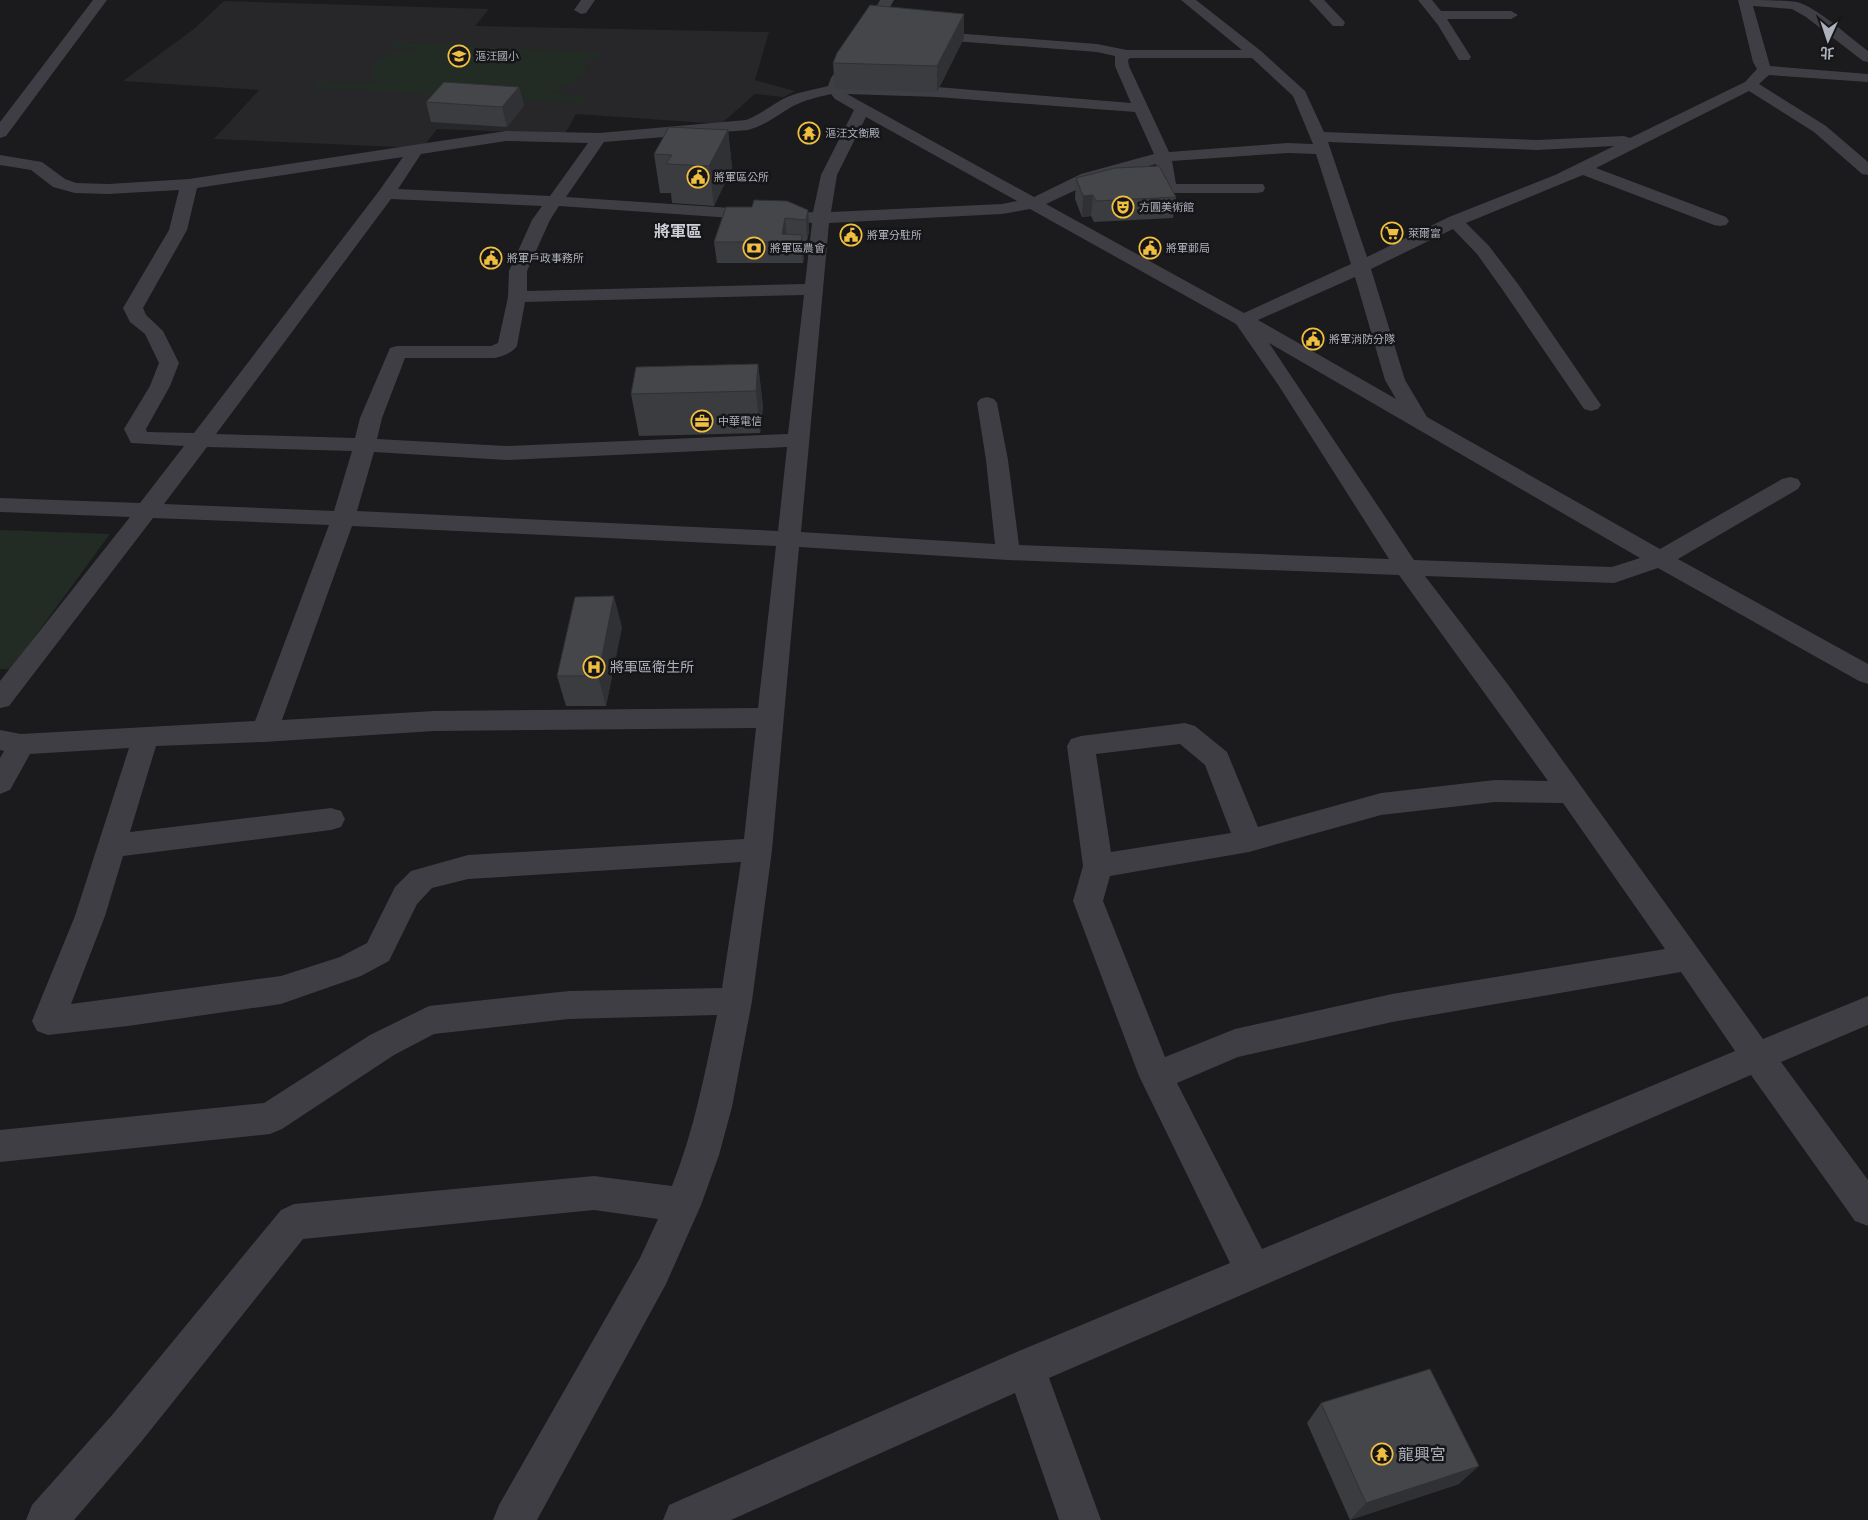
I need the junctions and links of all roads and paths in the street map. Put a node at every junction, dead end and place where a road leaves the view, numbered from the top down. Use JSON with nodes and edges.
{"nodes":[{"id":1,"x":100,"y":0,"type":"edge"},
{"id":2,"x":887,"y":0,"type":"edge"},
{"id":3,"x":1188,"y":0,"type":"edge"},
{"id":4,"x":1316,"y":0,"type":"edge"},
{"id":5,"x":1425,"y":0,"type":"edge"},
{"id":6,"x":1745,"y":1,"type":"edge"},
{"id":7,"x":1437,"y":15,"type":"junction"},
{"id":8,"x":1510,"y":15,"type":"dead end"},
{"id":9,"x":1338,"y":23,"type":"dead end"},
{"id":10,"x":870,"y":30,"type":"junction"},
{"id":11,"x":889,"y":32,"type":"edge"},
{"id":12,"x":917,"y":34,"type":"edge"},
{"id":13,"x":1127,"y":54,"type":"junction"},
{"id":14,"x":1256,"y":54,"type":"junction"},
{"id":15,"x":1464,"y":57,"type":"dead end"},
{"id":16,"x":1868,"y":58,"type":"edge"},
{"id":17,"x":1765,"y":70,"type":"junction"},
{"id":18,"x":1868,"y":78,"type":"edge"},
{"id":19,"x":1750,"y":85,"type":"junction"},
{"id":20,"x":835,"y":89,"type":"junction"},
{"id":21,"x":863,"y":108,"type":"junction"},
{"id":22,"x":1142,"y":108,"type":"junction"},
{"id":23,"x":0,"y":132,"type":"edge"},
{"id":24,"x":599,"y":138,"type":"junction"},
{"id":25,"x":1637,"y":140,"type":"junction"},
{"id":26,"x":1321,"y":143,"type":"junction"},
{"id":27,"x":415,"y":150,"type":"junction"},
{"id":28,"x":1163,"y":157,"type":"junction"},
{"id":29,"x":0,"y":160,"type":"edge"},
{"id":30,"x":1580,"y":168,"type":"junction"},
{"id":31,"x":1868,"y":170,"type":"edge"},
{"id":32,"x":189,"y":184,"type":"junction"},
{"id":33,"x":1257,"y":188,"type":"dead end"},
{"id":34,"x":386,"y":194,"type":"junction"},
{"id":35,"x":555,"y":201,"type":"junction"},
{"id":36,"x":1034,"y":203,"type":"junction"},
{"id":37,"x":821,"y":218,"type":"junction"},
{"id":38,"x":1455,"y":221,"type":"junction"},
{"id":39,"x":1720,"y":221,"type":"dead end"},
{"id":40,"x":1361,"y":267,"type":"junction"},
{"id":41,"x":814,"y":290,"type":"junction"},
{"id":42,"x":517,"y":297,"type":"junction"},
{"id":43,"x":1243,"y":320,"type":"junction"},
{"id":44,"x":986,"y":403,"type":"dead end"},
{"id":45,"x":1591,"y":405,"type":"dead end"},
{"id":46,"x":1419,"y":421,"type":"junction"},
{"id":47,"x":200,"y":440,"type":"junction"},
{"id":48,"x":799,"y":440,"type":"junction"},
{"id":49,"x":366,"y":445,"type":"junction"},
{"id":50,"x":1790,"y":484,"type":"dead end"},
{"id":51,"x":0,"y":505,"type":"edge"},
{"id":52,"x":147,"y":510,"type":"junction"},
{"id":53,"x":343,"y":518,"type":"junction"},
{"id":54,"x":788,"y":539,"type":"junction"},
{"id":55,"x":1008,"y":552,"type":"junction"},
{"id":56,"x":1660,"y":560,"type":"junction"},
{"id":57,"x":1407,"y":568,"type":"junction"},
{"id":58,"x":1868,"y":675,"type":"edge"},
{"id":59,"x":0,"y":699,"type":"edge"},
{"id":60,"x":771,"y":718,"type":"junction"},
{"id":61,"x":264,"y":732,"type":"junction"},
{"id":62,"x":146,"y":736,"type":"junction"},
{"id":63,"x":10,"y":742,"type":"edge"},
{"id":64,"x":0,"y":783,"type":"edge"},
{"id":65,"x":1569,"y":792,"type":"junction"},
{"id":66,"x":331,"y":819,"type":"dead end"},
{"id":67,"x":1249,"y":841,"type":"junction"},
{"id":68,"x":112,"y":846,"type":"junction"},
{"id":69,"x":757,"y":850,"type":"junction"},
{"id":70,"x":1098,"y":866,"type":"junction"},
{"id":71,"x":1689,"y":958,"type":"junction"},
{"id":72,"x":736,"y":1002,"type":"junction"},
{"id":73,"x":1868,"y":1010,"type":"edge"},
{"id":74,"x":1757,"y":1057,"type":"junction"},
{"id":75,"x":1156,"y":1076,"type":"junction"},
{"id":76,"x":0,"y":1146,"type":"edge"},
{"id":77,"x":684,"y":1204,"type":"junction"},
{"id":78,"x":1868,"y":1209,"type":"edge"},
{"id":79,"x":1254,"y":1272,"type":"junction"},
{"id":80,"x":1026,"y":1368,"type":"junction"},
{"id":81,"x":47,"y":1520,"type":"edge"},
{"id":82,"x":514,"y":1520,"type":"edge"},
{"id":83,"x":684,"y":1520,"type":"edge"},
{"id":84,"x":1080,"y":1520,"type":"edge"}],
"edges":[{"from":1,"to":23,"type":"street"},
{"from":2,"to":10,"type":"street"},
{"from":3,"to":14,"type":"street"},
{"from":4,"to":9,"type":"street"},
{"from":5,"to":7,"type":"street"},
{"from":6,"to":16,"type":"street"},
{"from":6,"to":17,"type":"street"},
{"from":7,"to":8,"type":"street"},
{"from":7,"to":15,"type":"street"},
{"from":10,"to":11,"type":"street"},
{"from":10,"to":20,"type":"street"},
{"from":12,"to":13,"type":"street"},
{"from":13,"to":14,"type":"street"},
{"from":13,"to":22,"type":"street"},
{"from":14,"to":26,"type":"street"},
{"from":17,"to":18,"type":"street"},
{"from":17,"to":19,"type":"street"},
{"from":19,"to":25,"type":"street"},
{"from":19,"to":31,"type":"street"},
{"from":20,"to":21,"type":"street"},
{"from":20,"to":22,"type":"street"},
{"from":20,"to":24,"type":"street"},
{"from":21,"to":36,"type":"street"},
{"from":21,"to":37,"type":"street"},
{"from":22,"to":28,"type":"street"},
{"from":24,"to":27,"type":"street"},
{"from":24,"to":35,"type":"street"},
{"from":25,"to":26,"type":"street"},
{"from":25,"to":30,"type":"street"},
{"from":26,"to":28,"type":"street"},
{"from":26,"to":40,"type":"street"},
{"from":27,"to":32,"type":"street"},
{"from":27,"to":34,"type":"street"},
{"from":28,"to":33,"type":"street"},
{"from":28,"to":36,"type":"street"},
{"from":29,"to":32,"type":"street"},
{"from":30,"to":38,"type":"street"},
{"from":30,"to":39,"type":"street"},
{"from":32,"to":47,"type":"street"},
{"from":34,"to":35,"type":"street"},
{"from":34,"to":47,"type":"street"},
{"from":35,"to":37,"type":"street"},
{"from":35,"to":42,"type":"street"},
{"from":36,"to":37,"type":"street"},
{"from":36,"to":43,"type":"street"},
{"from":37,"to":41,"type":"street"},
{"from":38,"to":40,"type":"street"},
{"from":38,"to":45,"type":"street"},
{"from":40,"to":43,"type":"street"},
{"from":40,"to":46,"type":"street"},
{"from":41,"to":42,"type":"street"},
{"from":41,"to":48,"type":"street"},
{"from":42,"to":49,"type":"street"},
{"from":43,"to":46,"type":"street"},
{"from":43,"to":57,"type":"street"},
{"from":44,"to":55,"type":"street"},
{"from":46,"to":56,"type":"street"},
{"from":47,"to":49,"type":"street"},
{"from":47,"to":52,"type":"street"},
{"from":48,"to":49,"type":"street"},
{"from":48,"to":54,"type":"street"},
{"from":49,"to":53,"type":"street"},
{"from":50,"to":56,"type":"street"},
{"from":51,"to":52,"type":"street"},
{"from":52,"to":53,"type":"street"},
{"from":52,"to":59,"type":"street"},
{"from":53,"to":54,"type":"street"},
{"from":53,"to":61,"type":"street"},
{"from":54,"to":55,"type":"street"},
{"from":54,"to":60,"type":"street"},
{"from":55,"to":57,"type":"street"},
{"from":56,"to":57,"type":"street"},
{"from":56,"to":58,"type":"street"},
{"from":57,"to":65,"type":"street"},
{"from":60,"to":61,"type":"street"},
{"from":60,"to":69,"type":"street"},
{"from":61,"to":62,"type":"street"},
{"from":62,"to":63,"type":"street"},
{"from":62,"to":68,"type":"street"},
{"from":63,"to":64,"type":"street"},
{"from":65,"to":67,"type":"street"},
{"from":65,"to":71,"type":"street"},
{"from":66,"to":68,"type":"street"},
{"from":67,"to":70,"type":"street"},
{"from":67,"to":70,"type":"street"},
{"from":68,"to":69,"type":"street"},
{"from":69,"to":72,"type":"street"},
{"from":70,"to":75,"type":"street"},
{"from":71,"to":74,"type":"street"},
{"from":71,"to":75,"type":"street"},
{"from":72,"to":76,"type":"street"},
{"from":72,"to":77,"type":"street"},
{"from":73,"to":74,"type":"street"},
{"from":74,"to":78,"type":"street"},
{"from":74,"to":79,"type":"street"},
{"from":75,"to":79,"type":"street"},
{"from":77,"to":81,"type":"street"},
{"from":77,"to":82,"type":"street"},
{"from":79,"to":80,"type":"street"},
{"from":80,"to":83,"type":"street"},
{"from":80,"to":84,"type":"street"}]}
